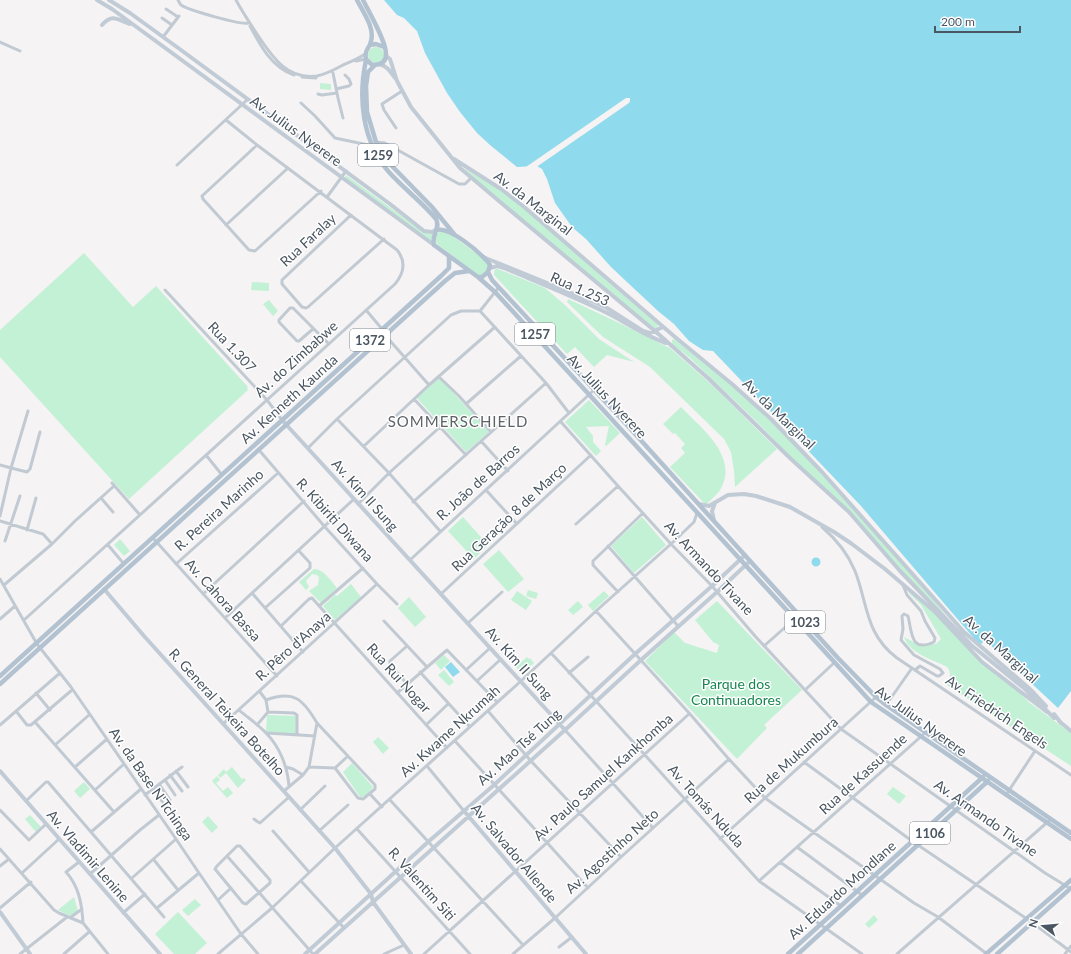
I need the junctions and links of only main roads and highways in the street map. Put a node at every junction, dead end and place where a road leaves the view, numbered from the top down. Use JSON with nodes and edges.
{"nodes":[{"id":1,"x":97,"y":0,"type":"edge"},
{"id":2,"x":110,"y":0,"type":"edge"},
{"id":3,"x":357,"y":0,"type":"edge"},
{"id":4,"x":363,"y":0,"type":"edge"},
{"id":5,"x":132,"y":24,"type":"junction"},
{"id":6,"x":102,"y":25,"type":"dead end"},
{"id":7,"x":370,"y":46,"type":"junction"},
{"id":8,"x":384,"y":47,"type":"junction"},
{"id":9,"x":386,"y":56,"type":"junction"},
{"id":10,"x":366,"y":57,"type":"junction"},
{"id":11,"x":377,"y":65,"type":"junction"},
{"id":12,"x":397,"y":81,"type":"junction"},
{"id":13,"x":374,"y":144,"type":"junction"},
{"id":14,"x":450,"y":157,"type":"junction"},
{"id":15,"x":436,"y":230,"type":"junction"},
{"id":16,"x":454,"y":234,"type":"junction"},
{"id":17,"x":434,"y":245,"type":"junction"},
{"id":18,"x":449,"y":256,"type":"junction"},
{"id":19,"x":483,"y":257,"type":"junction"},
{"id":20,"x":489,"y":270,"type":"junction"},
{"id":21,"x":468,"y":271,"type":"junction"},
{"id":22,"x":478,"y":277,"type":"junction"},
{"id":23,"x":531,"y":321,"type":"junction"},
{"id":24,"x":527,"y":325,"type":"junction"},
{"id":25,"x":663,"y":327,"type":"junction"},
{"id":26,"x":655,"y":331,"type":"junction"},
{"id":27,"x":674,"y":337,"type":"junction"},
{"id":28,"x":668,"y":344,"type":"junction"},
{"id":29,"x":562,"y":355,"type":"junction"},
{"id":30,"x":558,"y":359,"type":"junction"},
{"id":31,"x":282,"y":420,"type":"junction"},
{"id":32,"x":286,"y":425,"type":"junction"},
{"id":33,"x":627,"y":425,"type":"junction"},
{"id":34,"x":622,"y":429,"type":"junction"},
{"id":35,"x":657,"y":463,"type":"junction"},
{"id":36,"x":689,"y":498,"type":"junction"},
{"id":37,"x":715,"y":503,"type":"junction"},
{"id":38,"x":698,"y":504,"type":"junction"},
{"id":39,"x":698,"y":512,"type":"joint"},
{"id":40,"x":714,"y":521,"type":"junction"},
{"id":41,"x":719,"y":526,"type":"junction"},
{"id":42,"x":714,"y":530,"type":"junction"},
{"id":43,"x":745,"y":555,"type":"junction"},
{"id":44,"x":741,"y":559,"type":"junction"},
{"id":45,"x":750,"y":561,"type":"junction"},
{"id":46,"x":746,"y":565,"type":"junction"},
{"id":47,"x":432,"y":585,"type":"joint"},
{"id":48,"x":914,"y":585,"type":"junction"},
{"id":49,"x":104,"y":589,"type":"junction"},
{"id":50,"x":911,"y":591,"type":"junction"},
{"id":51,"x":797,"y":617,"type":"junction"},
{"id":52,"x":39,"y":646,"type":"junction"},
{"id":53,"x":0,"y":676,"type":"edge"},
{"id":54,"x":998,"y":676,"type":"junction"},
{"id":55,"x":1011,"y":678,"type":"junction"},
{"id":56,"x":1019,"y":679,"type":"junction"},
{"id":57,"x":0,"y":684,"type":"edge"},
{"id":58,"x":1054,"y":718,"type":"junction"},
{"id":59,"x":1061,"y":723,"type":"junction"},
{"id":60,"x":560,"y":725,"type":"junction"},
{"id":61,"x":565,"y":730,"type":"junction"},
{"id":62,"x":1071,"y":731,"type":"edge"},
{"id":63,"x":0,"y":771,"type":"edge"},
{"id":64,"x":984,"y":776,"type":"junction"},
{"id":65,"x":989,"y":780,"type":"junction"},
{"id":66,"x":1007,"y":793,"type":"junction"},
{"id":67,"x":464,"y":811,"type":"junction"},
{"id":68,"x":468,"y":817,"type":"junction"},
{"id":69,"x":1071,"y":833,"type":"edge"},
{"id":70,"x":1071,"y":839,"type":"edge"},
{"id":71,"x":1071,"y":880,"type":"edge"},
{"id":72,"x":1071,"y":889,"type":"edge"},
{"id":73,"x":371,"y":894,"type":"junction"},
{"id":74,"x":373,"y":902,"type":"junction"},
{"id":75,"x":0,"y":912,"type":"edge"},
{"id":76,"x":30,"y":954,"type":"edge"},
{"id":77,"x":160,"y":954,"type":"edge"},
{"id":78,"x":305,"y":954,"type":"edge"},
{"id":79,"x":314,"y":954,"type":"edge"},
{"id":80,"x":411,"y":954,"type":"edge"},
{"id":81,"x":586,"y":954,"type":"edge"},
{"id":82,"x":788,"y":954,"type":"edge"},
{"id":83,"x":798,"y":954,"type":"edge"},
{"id":84,"x":986,"y":954,"type":"edge"},
{"id":85,"x":997,"y":954,"type":"edge"}],
"edges":[{"from":1,"to":5,"type":"main road","name":"Av. Julius Nyerere"},
{"from":2,"to":15,"type":"main road","name":"Av. Julius Nyerere"},
{"from":3,"to":7,"type":"main road"},
{"from":4,"to":8,"type":"main road","name":"Av. da Marginal"},
{"from":5,"to":6,"type":"main road"},
{"from":5,"to":17,"type":"main road","name":"Av. Julius Nyerere"},
{"from":7,"to":8,"type":"main road"},
{"from":7,"to":10,"type":"main road"},
{"from":8,"to":9,"type":"main road","name":"Av. da Marginal"},
{"from":9,"to":11,"type":"main road"},
{"from":9,"to":12,"type":"main road","name":"Av. da Marginal"},
{"from":10,"to":11,"type":"main road"},
{"from":10,"to":13,"type":"main road","number":"1259"},
{"from":11,"to":12,"type":"main road"},
{"from":11,"to":13,"type":"main road"},
{"from":12,"to":14,"type":"main road","name":"Av. da Marginal"},
{"from":13,"to":15,"type":"main road","number":"1259"},
{"from":13,"to":16,"type":"main road"},
{"from":14,"to":25,"type":"main road","name":"Av. da Marginal"},
{"from":14,"to":26,"type":"main road","name":"Av. da Marginal"},
{"from":15,"to":16,"type":"main road"},
{"from":15,"to":17,"type":"main road"},
{"from":16,"to":19,"type":"main road","name":"Av. Julius Nyerere"},
{"from":17,"to":18,"type":"main road","name":"Av. Julius Nyerere"},
{"from":18,"to":21,"type":"main road","name":"Av. Julius Nyerere"},
{"from":18,"to":31,"type":"main road","name":"Av. Kenneth Kaunda","number":"1372"},
{"from":19,"to":20,"type":"main road","name":"Av. Julius Nyerere"},
{"from":19,"to":26,"type":"main road"},
{"from":20,"to":22,"type":"main road"},
{"from":20,"to":23,"type":"main road","name":"Av. Julius Nyerere","number":"1257"},
{"from":20,"to":28,"type":"main road","name":"Rua 1.253"},
{"from":21,"to":22,"type":"main road","name":"Av. Julius Nyerere"},
{"from":21,"to":32,"type":"main road","name":"Av. Kenneth Kaunda","number":"1372"},
{"from":22,"to":24,"type":"main road","name":"Av. Julius Nyerere","number":"1257"},
{"from":23,"to":24,"type":"main road"},
{"from":23,"to":29,"type":"main road","name":"Av. Julius Nyerere","number":"1257"},
{"from":24,"to":30,"type":"main road","name":"Av. Julius Nyerere","number":"1257"},
{"from":25,"to":26,"type":"main road"},
{"from":25,"to":27,"type":"main road","name":"Av. da Marginal"},
{"from":26,"to":28,"type":"main road","name":"Av. da Marginal"},
{"from":27,"to":28,"type":"main road"},
{"from":27,"to":56,"type":"main road","name":"Av. da Marginal"},
{"from":28,"to":48,"type":"main road","name":"Av. da Marginal"},
{"from":29,"to":30,"type":"main road"},
{"from":29,"to":33,"type":"main road","name":"Av. Julius Nyerere","number":"1257"},
{"from":30,"to":34,"type":"main road","name":"Av. Julius Nyerere","number":"1257"},
{"from":31,"to":32,"type":"main road","name":"Av. Kim Il Sung"},
{"from":31,"to":52,"type":"main road","name":"Av. Kenneth Kaunda","number":"1372"},
{"from":32,"to":47,"type":"main road","name":"Av. Kim Il Sung"},
{"from":32,"to":49,"type":"main road","name":"Av. Kenneth Kaunda"},
{"from":33,"to":34,"type":"main road"},
{"from":33,"to":35,"type":"main road","name":"Av. Julius Nyerere","number":"1257"},
{"from":34,"to":35,"type":"main road","name":"Av. Julius Nyerere","number":"1257"},
{"from":35,"to":36,"type":"main road","name":"Av. Julius Nyerere","number":"1257"},
{"from":36,"to":38,"type":"main road","name":"Av. Julius Nyerere","number":"1257"},
{"from":36,"to":39,"type":"main road","name":"Av. Julius Nyerere","number":"1257"},
{"from":37,"to":38,"type":"main road"},
{"from":37,"to":40,"type":"main road"},
{"from":37,"to":50,"type":"main road","name":"Av. da Marginal"},
{"from":38,"to":40,"type":"main road","name":"Av. Julius Nyerere","number":"1023"},
{"from":39,"to":42,"type":"main road","name":"Av. Julius Nyerere","number":"1023"},
{"from":40,"to":41,"type":"main road","name":"Av. Julius Nyerere","number":"1023"},
{"from":41,"to":42,"type":"main road"},
{"from":41,"to":43,"type":"main road","name":"Av. Julius Nyerere","number":"1023"},
{"from":42,"to":44,"type":"main road","name":"Av. Julius Nyerere","number":"1023"},
{"from":43,"to":44,"type":"main road","name":"Av. Mao Tsé Tung"},
{"from":43,"to":45,"type":"main road","name":"Av. Julius Nyerere","number":"1023"},
{"from":44,"to":46,"type":"main road","name":"Av. Julius Nyerere","number":"1023"},
{"from":44,"to":60,"type":"main road","name":"Av. Mao Tsé Tung"},
{"from":45,"to":46,"type":"main road","name":"Av. Mao Tsé Tung"},
{"from":45,"to":51,"type":"main road","name":"Av. Julius Nyerere","number":"1023"},
{"from":46,"to":51,"type":"main road","name":"Av. Julius Nyerere","number":"1023"},
{"from":46,"to":61,"type":"main road","name":"Av. Mao Tsé Tung"},
{"from":47,"to":60,"type":"main road","name":"Av. Kim II Sung"},
{"from":48,"to":50,"type":"main road"},
{"from":48,"to":55,"type":"main road","name":"Av. da Marginal"},
{"from":49,"to":52,"type":"main road","name":"Av. Kenneth Kaunda"},
{"from":49,"to":73,"type":"main road","name":"R. General Teixeira Botelho"},
{"from":50,"to":54,"type":"main road","name":"Av. da Marginal"},
{"from":51,"to":64,"type":"main road","name":"Av. Julius Nyerere","number":"1023"},
{"from":51,"to":64,"type":"main road","name":"Av. Julius Nyerere","number":"1023"},
{"from":52,"to":53,"type":"main road"},
{"from":52,"to":57,"type":"main road"},
{"from":54,"to":55,"type":"main road"},
{"from":54,"to":58,"type":"main road","name":"Av. da Marginal"},
{"from":55,"to":56,"type":"main road"},
{"from":55,"to":58,"type":"main road","name":"Av. da Marginal"},
{"from":56,"to":59,"type":"main road","name":"Av. da Marginal"},
{"from":58,"to":59,"type":"main road","name":"Av. da Marginal"},
{"from":59,"to":62,"type":"main road","name":"Av. da Marginal"},
{"from":60,"to":61,"type":"main road","name":"Av. Kim II Sung"},
{"from":60,"to":67,"type":"main road","name":"Av. Mao Tsé Tung"},
{"from":61,"to":68,"type":"main road","name":"Av. Mao Tsé Tung"},
{"from":63,"to":77,"type":"main road","name":"Av. Vladimir Lenine"},
{"from":64,"to":65,"type":"main road","name":"Av. Julius Nyerere","number":"1023"},
{"from":64,"to":82,"type":"main road","name":"Av. Eduardo Mondlane","number":"1106"},
{"from":65,"to":66,"type":"main road","name":"Av. Julius Nyerere","number":"1023"},
{"from":65,"to":83,"type":"main road","name":"Av. Eduardo Mondlane","number":"1106"},
{"from":66,"to":69,"type":"main road","name":"Av. Julius Nyerere","number":"1023"},
{"from":66,"to":70,"type":"main road","name":"Av. Julius Nyerere","number":"1023"},
{"from":67,"to":68,"type":"main road","name":"Av. Salvador Allende"},
{"from":67,"to":73,"type":"main road","name":"Av. Mao Tsé Tung"},
{"from":68,"to":74,"type":"main road","name":"Av. Mao Tsé Tung"},
{"from":68,"to":81,"type":"main road","name":"Av. Salvador Allende"},
{"from":71,"to":84,"type":"main road"},
{"from":72,"to":85,"type":"main road"},
{"from":73,"to":74,"type":"main road"},
{"from":73,"to":78,"type":"main road","name":"Av. Mao Tsé Tung"},
{"from":74,"to":79,"type":"main road","name":"Av. Mao Tsé Tung"},
{"from":74,"to":80,"type":"main road"},
{"from":75,"to":76,"type":"main road"}]}
